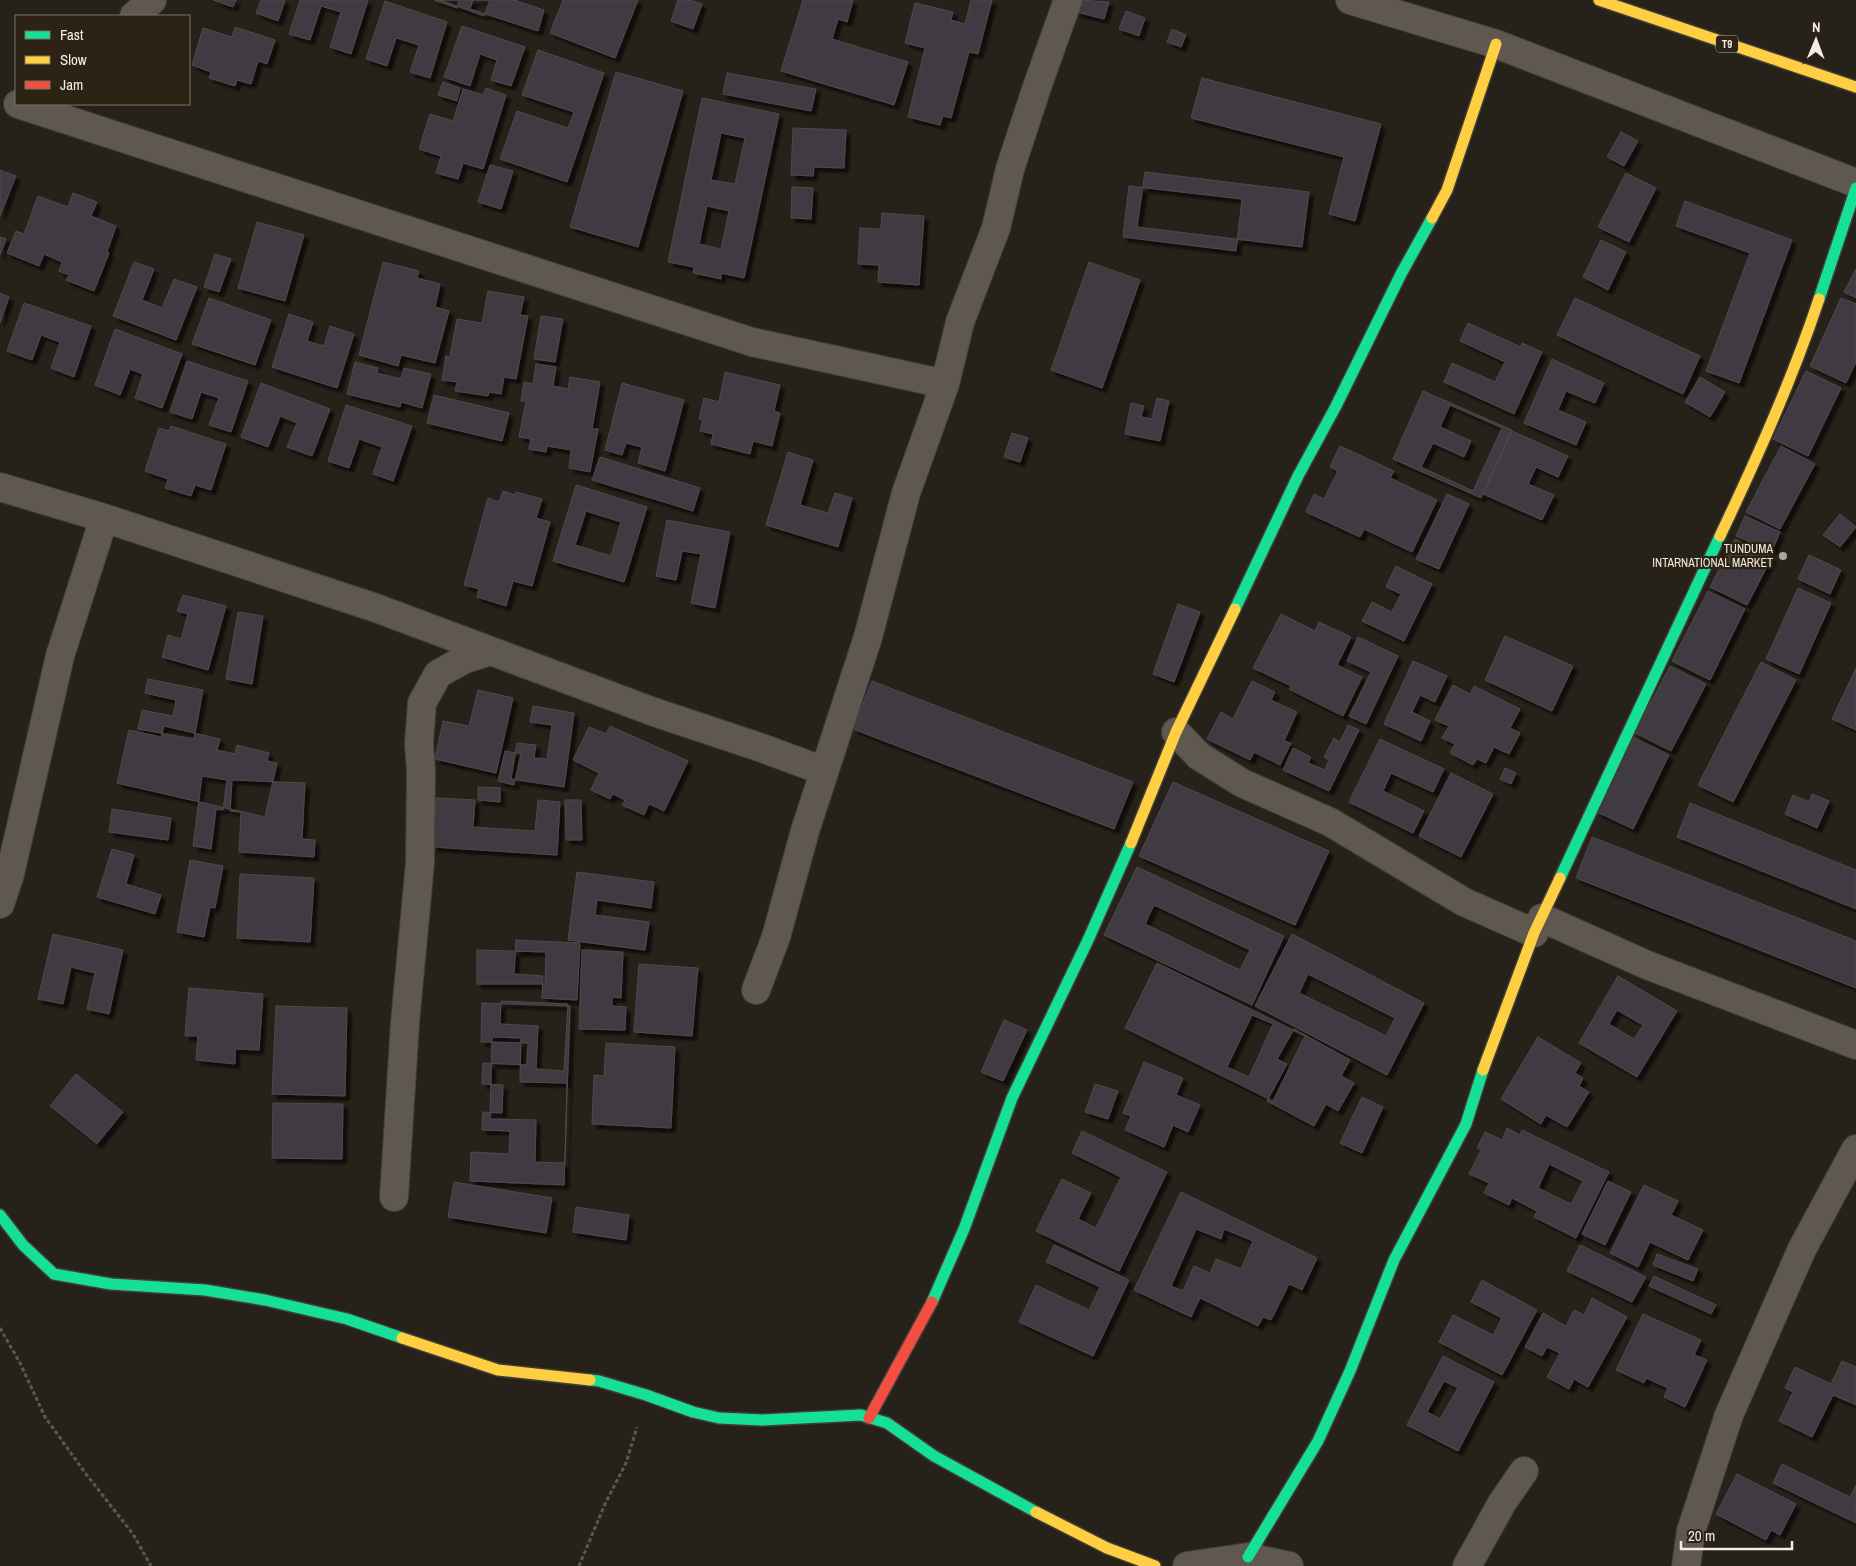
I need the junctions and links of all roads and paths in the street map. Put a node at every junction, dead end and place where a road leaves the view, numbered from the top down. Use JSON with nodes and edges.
{"nodes":[{"id":1,"x":152,"y":0,"type":"edge"},
{"id":2,"x":1068,"y":0,"type":"edge"},
{"id":3,"x":1350,"y":0,"type":"edge"},
{"id":4,"x":1599,"y":0,"type":"edge"},
{"id":5,"x":135,"y":15,"type":"edge"},
{"id":6,"x":1496,"y":44,"type":"junction"},
{"id":7,"x":1856,"y":88,"type":"edge"},
{"id":8,"x":0,"y":98,"type":"edge"},
{"id":9,"x":15,"y":102,"type":"edge"},
{"id":10,"x":26,"y":105,"type":"edge"},
{"id":11,"x":1856,"y":183,"type":"edge"},
{"id":12,"x":1856,"y":188,"type":"edge"},
{"id":13,"x":945,"y":384,"type":"junction"},
{"id":14,"x":0,"y":487,"type":"edge"},
{"id":15,"x":104,"y":518,"type":"junction"},
{"id":16,"x":491,"y":651,"type":"junction"},
{"id":17,"x":1176,"y":732,"type":"junction"},
{"id":18,"x":824,"y":772,"type":"junction"},
{"id":19,"x":0,"y":904,"type":"edge"},
{"id":20,"x":1538,"y":925,"type":"junction"},
{"id":21,"x":756,"y":990,"type":"dead end"},
{"id":22,"x":1856,"y":1045,"type":"edge"},
{"id":23,"x":1856,"y":1149,"type":"edge"},
{"id":24,"x":394,"y":1197,"type":"dead end"},
{"id":25,"x":0,"y":1215,"type":"edge"},
{"id":26,"x":0,"y":1328,"type":"edge"},
{"id":27,"x":646,"y":1395,"type":"junction"},
{"id":28,"x":868,"y":1418,"type":"junction"},
{"id":29,"x":1524,"y":1471,"type":"dead end"},
{"id":30,"x":1248,"y":1558,"type":"junction"},
{"id":31,"x":151,"y":1566,"type":"edge"},
{"id":32,"x":578,"y":1566,"type":"edge"},
{"id":33,"x":1155,"y":1566,"type":"edge"},
{"id":34,"x":1187,"y":1566,"type":"edge"},
{"id":35,"x":1289,"y":1566,"type":"edge"},
{"id":36,"x":1467,"y":1566,"type":"edge"},
{"id":37,"x":1686,"y":1566,"type":"edge"}],
"edges":[{"from":1,"to":5,"type":"street"},
{"from":2,"to":13,"type":"street"},
{"from":3,"to":6,"type":"street"},
{"from":4,"to":7,"type":"main road","number":"T9"},
{"from":6,"to":11,"type":"street"},
{"from":6,"to":17,"type":"main road"},
{"from":8,"to":9,"type":"street"},
{"from":10,"to":13,"type":"street"},
{"from":12,"to":20,"type":"main road"},
{"from":13,"to":18,"type":"street"},
{"from":14,"to":15,"type":"street"},
{"from":15,"to":16,"type":"street"},
{"from":15,"to":19,"type":"street"},
{"from":16,"to":18,"type":"street"},
{"from":16,"to":24,"type":"street"},
{"from":17,"to":20,"type":"street"},
{"from":17,"to":28,"type":"main road"},
{"from":18,"to":21,"type":"street"},
{"from":20,"to":22,"type":"street"},
{"from":20,"to":30,"type":"main road"},
{"from":23,"to":37,"type":"street"},
{"from":25,"to":27,"type":"main road"},
{"from":26,"to":31,"type":"path"},
{"from":27,"to":28,"type":"main road"},
{"from":27,"to":32,"type":"path"},
{"from":28,"to":33,"type":"main road"},
{"from":29,"to":36,"type":"street"},
{"from":30,"to":34,"type":"street"},
{"from":30,"to":35,"type":"street"}]}
